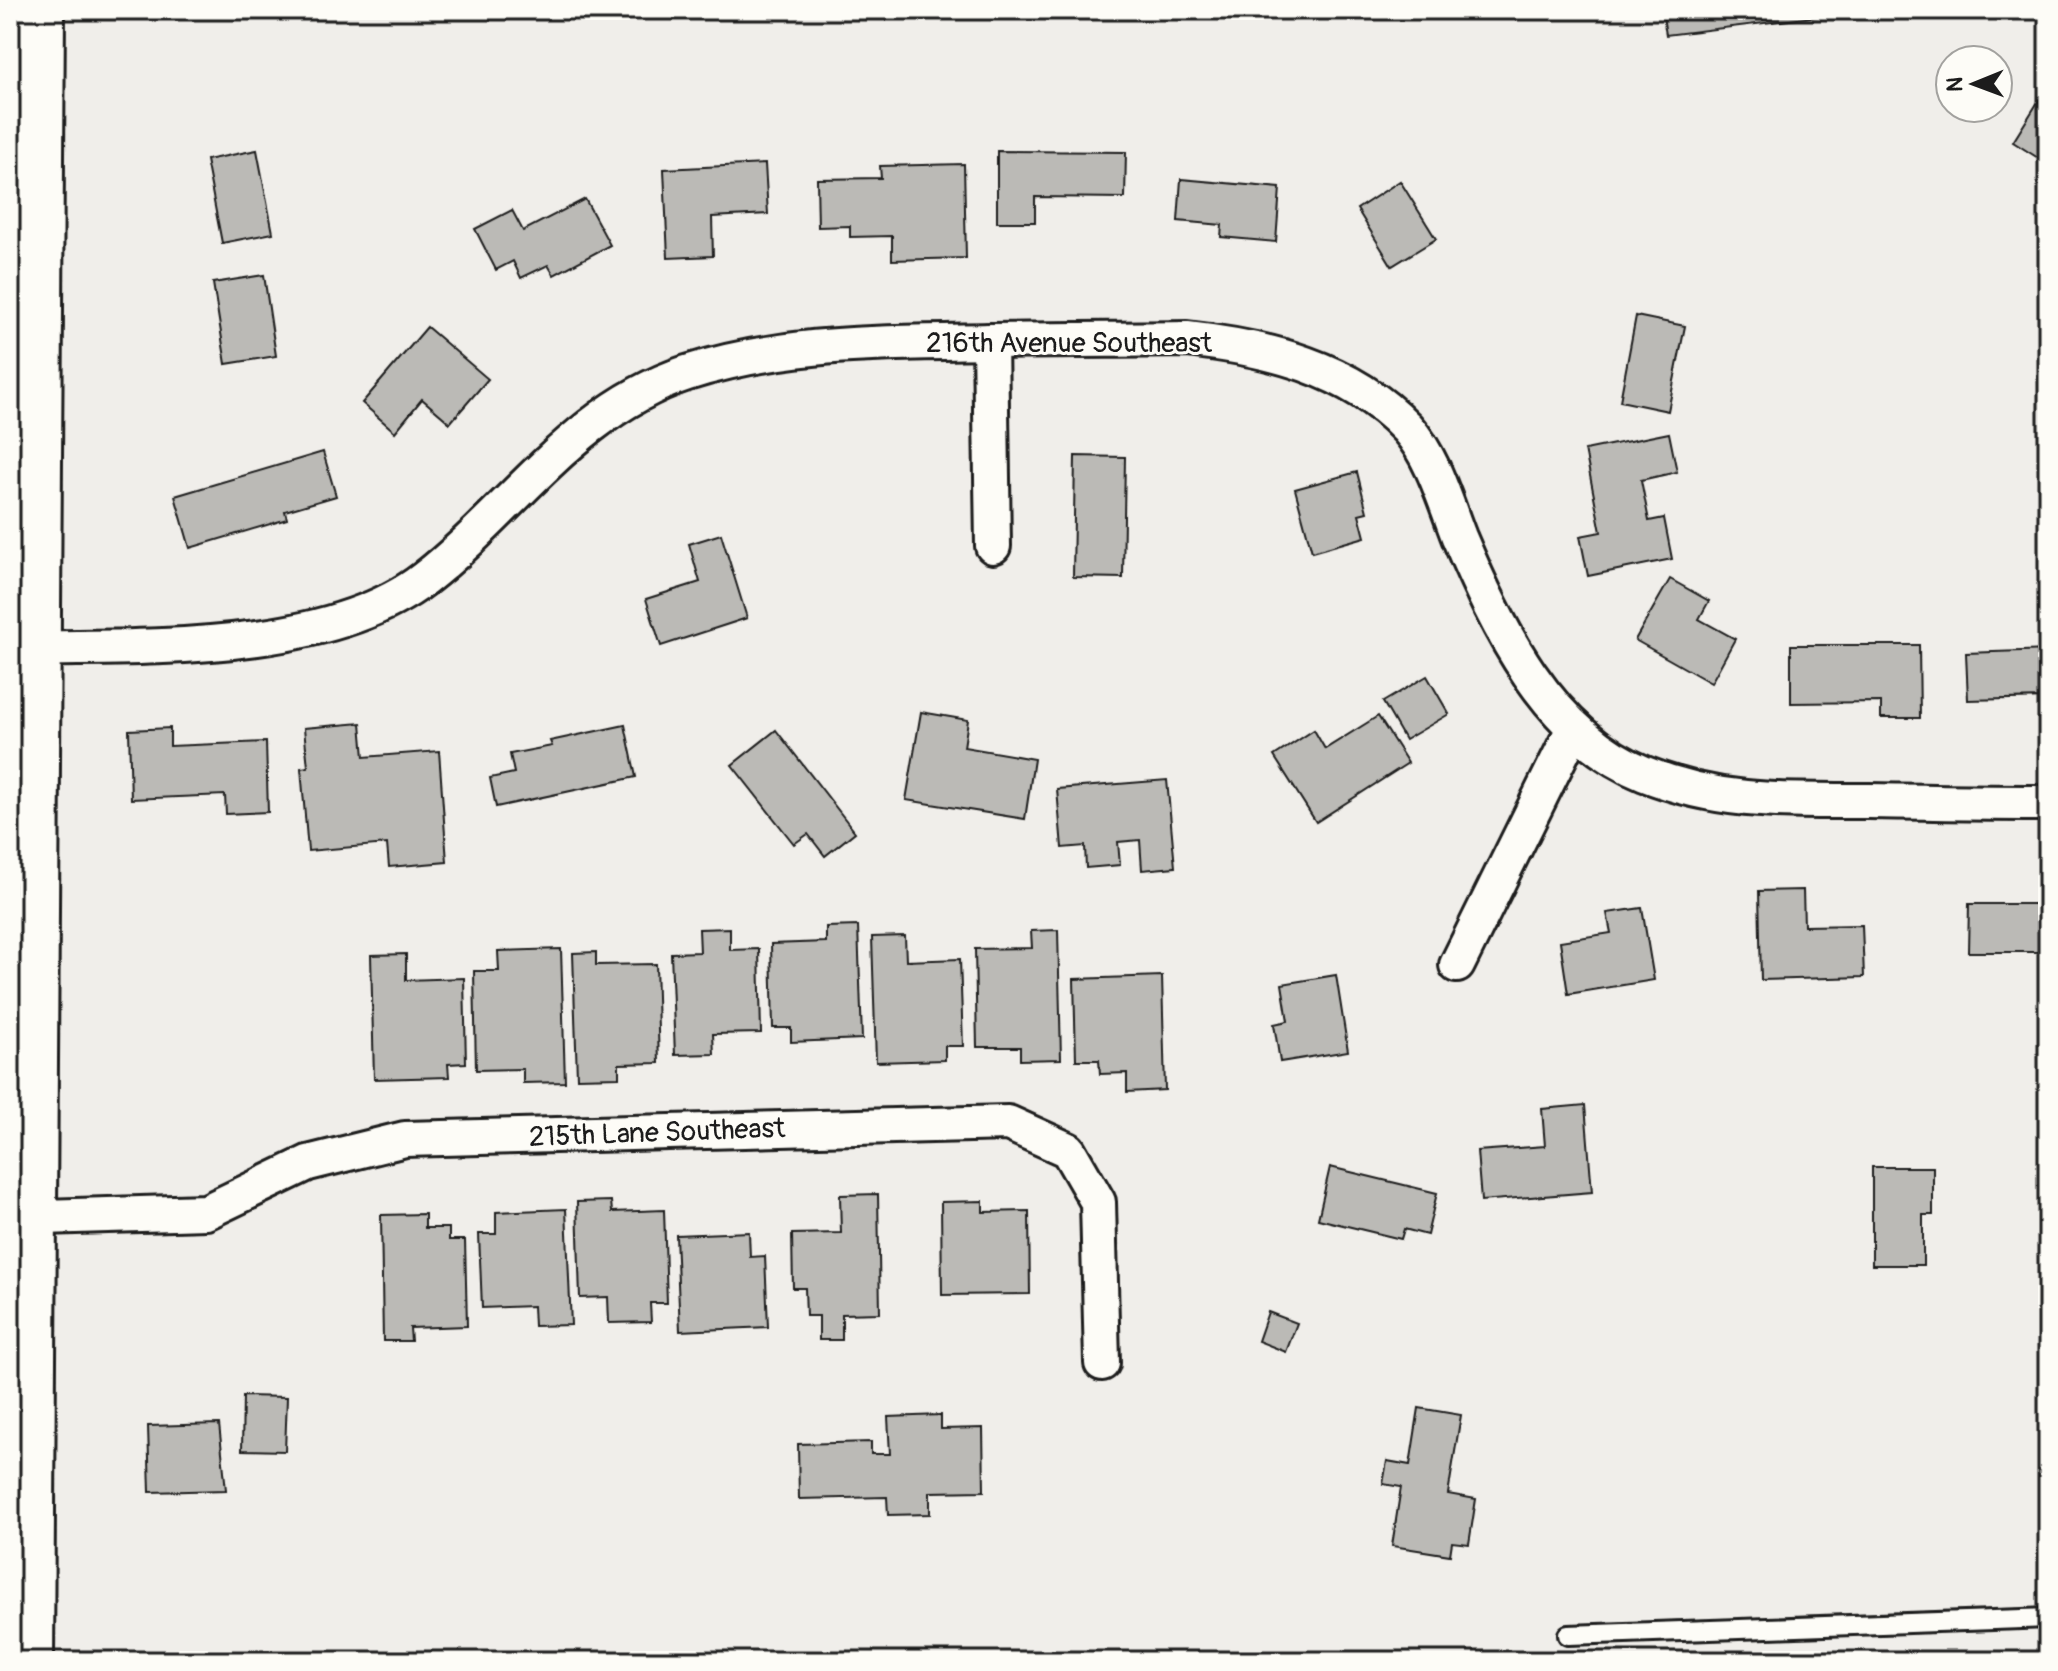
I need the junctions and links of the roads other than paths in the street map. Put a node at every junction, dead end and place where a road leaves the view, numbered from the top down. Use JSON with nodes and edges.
{"nodes":[{"id":1,"x":42,"y":10,"type":"edge"},
{"id":2,"x":990,"y":341,"type":"junction"},
{"id":3,"x":993,"y":546,"type":"dead end"},
{"id":4,"x":25,"y":649,"type":"edge"},
{"id":5,"x":1574,"y":728,"type":"junction"},
{"id":6,"x":2048,"y":803,"type":"edge"},
{"id":7,"x":1457,"y":965,"type":"dead end"},
{"id":8,"x":22,"y":1217,"type":"edge"},
{"id":9,"x":1102,"y":1363,"type":"dead end"},
{"id":10,"x":2048,"y":1618,"type":"edge"},
{"id":11,"x":1568,"y":1635,"type":"dead end"},
{"id":12,"x":31,"y":1661,"type":"edge"}],
"edges":[{"from":1,"to":4,"type":"street"},
{"from":2,"to":3,"type":"street"},
{"from":2,"to":4,"type":"street","name":"216th Avenue Southeast"},
{"from":2,"to":5,"type":"street","name":"216th Avenue Southeast"},
{"from":4,"to":8,"type":"street"},
{"from":5,"to":6,"type":"street","name":"216th Avenue Southeast"},
{"from":5,"to":7,"type":"street"},
{"from":8,"to":9,"type":"street","name":"215th Lane Southeast"},
{"from":8,"to":12,"type":"street"},
{"from":10,"to":11,"type":"lane"}]}
